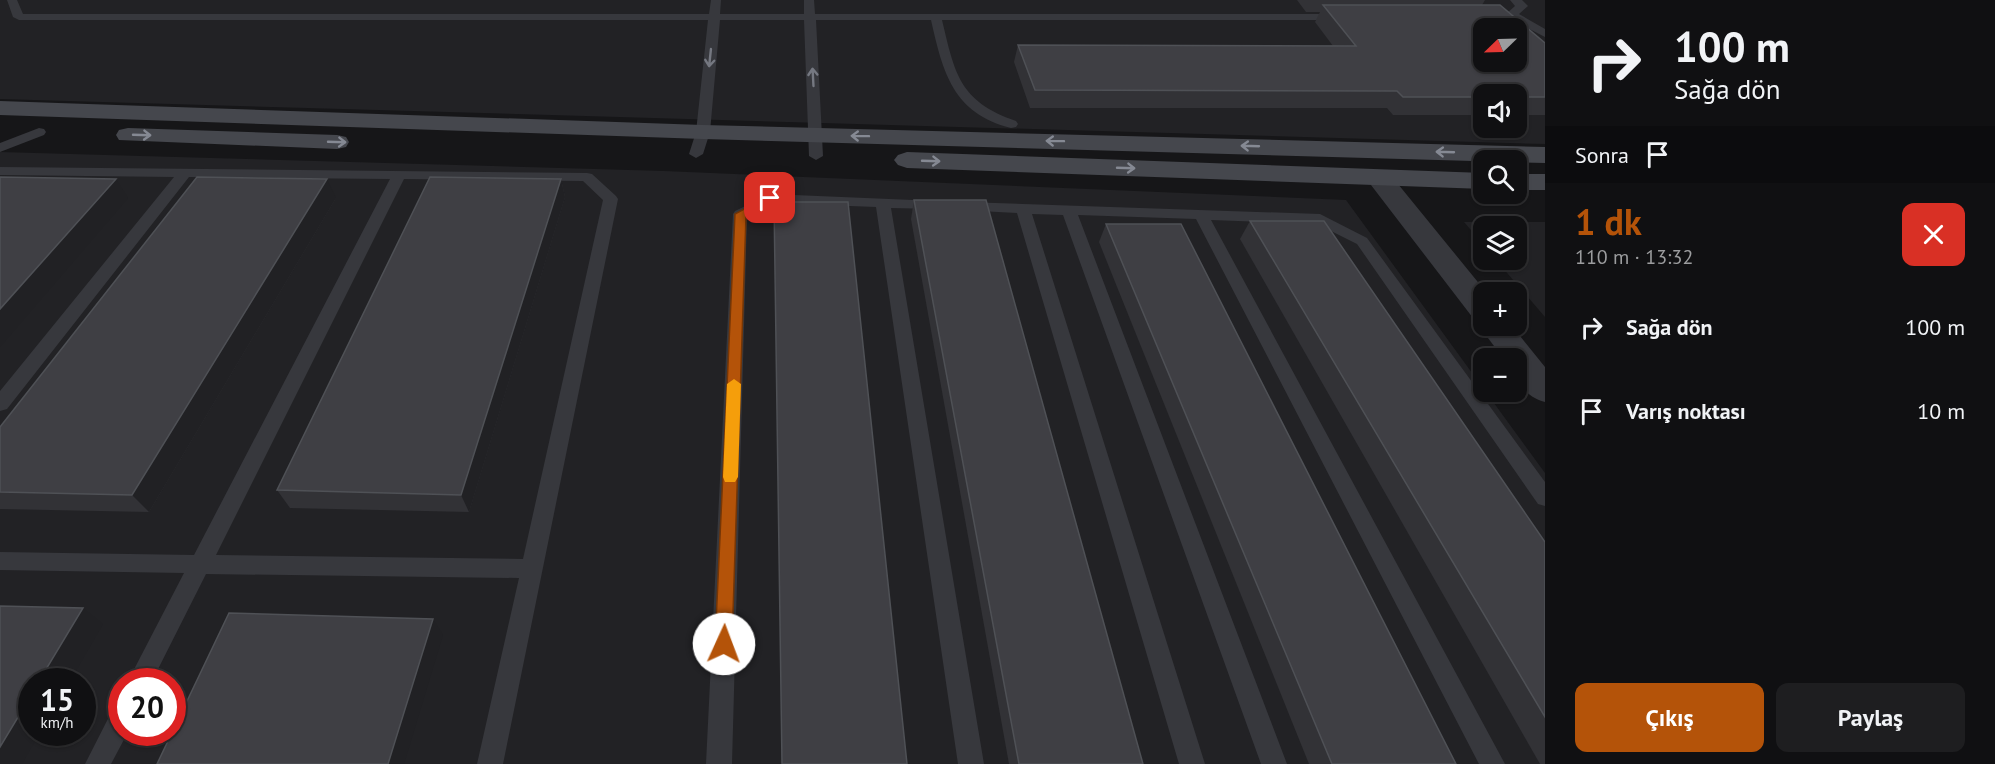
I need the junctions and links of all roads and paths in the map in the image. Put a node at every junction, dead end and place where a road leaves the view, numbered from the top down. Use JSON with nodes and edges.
{"nodes":[{"id":1,"x":12,"y":0,"type":"edge"},
{"id":2,"x":716,"y":0,"type":"edge"},
{"id":3,"x":809,"y":0,"type":"edge"},
{"id":4,"x":1515,"y":0,"type":"edge"},
{"id":5,"x":1512,"y":15,"type":"junction"},
{"id":6,"x":715,"y":17,"type":"junction"},
{"id":7,"x":810,"y":17,"type":"junction"},
{"id":8,"x":936,"y":17,"type":"junction"},
{"id":9,"x":1354,"y":17,"type":"edge"},
{"id":10,"x":1473,"y":17,"type":"edge"},
{"id":11,"x":1545,"y":34,"type":"edge"},
{"id":12,"x":0,"y":108,"type":"edge"},
{"id":13,"x":1011,"y":124,"type":"dead end"},
{"id":14,"x":0,"y":130,"type":"edge"},
{"id":15,"x":39,"y":132,"type":"junction"},
{"id":16,"x":700,"y":143,"type":"junction"},
{"id":17,"x":816,"y":145,"type":"junction"},
{"id":18,"x":0,"y":148,"type":"edge"},
{"id":19,"x":1545,"y":155,"type":"edge"},
{"id":20,"x":0,"y":171,"type":"edge"},
{"id":21,"x":185,"y":173,"type":"junction"},
{"id":22,"x":399,"y":175,"type":"junction"},
{"id":23,"x":1380,"y":179,"type":"junction"},
{"id":24,"x":1473,"y":181,"type":"edge"},
{"id":25,"x":1527,"y":182,"type":"edge"},
{"id":26,"x":1545,"y":182,"type":"edge"},
{"id":27,"x":883,"y":203,"type":"junction"},
{"id":28,"x":1023,"y":209,"type":"junction"},
{"id":29,"x":1069,"y":212,"type":"junction"},
{"id":30,"x":1201,"y":215,"type":"junction"},
{"id":31,"x":1473,"y":297,"type":"edge"},
{"id":32,"x":1503,"y":336,"type":"edge"},
{"id":33,"x":1545,"y":390,"type":"edge"},
{"id":34,"x":0,"y":404,"type":"edge"},
{"id":35,"x":1545,"y":498,"type":"edge"},
{"id":36,"x":0,"y":561,"type":"edge"},
{"id":37,"x":200,"y":564,"type":"junction"},
{"id":38,"x":531,"y":569,"type":"junction"},
{"id":39,"x":147,"y":668,"type":"edge"},
{"id":40,"x":108,"y":745,"type":"edge"},
{"id":41,"x":98,"y":764,"type":"edge"},
{"id":42,"x":490,"y":764,"type":"edge"},
{"id":43,"x":719,"y":764,"type":"edge"},
{"id":44,"x":971,"y":764,"type":"edge"},
{"id":45,"x":1192,"y":764,"type":"edge"},
{"id":46,"x":1274,"y":764,"type":"edge"},
{"id":47,"x":1492,"y":764,"type":"edge"}],
"edges":[{"from":1,"to":6,"type":"lane"},
{"from":2,"to":6,"type":"lane"},
{"from":3,"to":7,"type":"lane"},
{"from":4,"to":5,"type":"lane"},
{"from":5,"to":10,"type":"lane"},
{"from":5,"to":11,"type":"lane"},
{"from":6,"to":7,"type":"lane"},
{"from":6,"to":16,"type":"lane","one_way":true},
{"from":7,"to":8,"type":"lane"},
{"from":17,"to":7,"type":"lane","one_way":true},
{"from":8,"to":9,"type":"lane"},
{"from":8,"to":13,"type":"lane"},
{"from":12,"to":16,"type":"street"},
{"from":14,"to":15,"type":"street"},
{"from":15,"to":16,"type":"street","one_way":true},
{"from":15,"to":18,"type":"lane"},
{"from":16,"to":17,"type":"street"},
{"from":19,"to":17,"type":"street","one_way":true},
{"from":17,"to":23,"type":"street","one_way":true},
{"from":20,"to":21,"type":"lane"},
{"from":21,"to":22,"type":"lane"},
{"from":21,"to":34,"type":"lane"},
{"from":22,"to":37,"type":"lane"},
{"from":22,"to":38,"type":"lane"},
{"from":23,"to":24,"type":"street"},
{"from":23,"to":31,"type":"street"},
{"from":25,"to":26,"type":"street"},
{"from":27,"to":28,"type":"lane"},
{"from":27,"to":43,"type":"lane"},
{"from":27,"to":44,"type":"lane"},
{"from":28,"to":29,"type":"lane"},
{"from":28,"to":45,"type":"lane"},
{"from":29,"to":30,"type":"lane"},
{"from":29,"to":46,"type":"lane"},
{"from":30,"to":35,"type":"lane"},
{"from":30,"to":47,"type":"lane"},
{"from":32,"to":33,"type":"street"},
{"from":36,"to":37,"type":"lane"},
{"from":37,"to":38,"type":"lane"},
{"from":37,"to":39,"type":"lane"},
{"from":38,"to":42,"type":"lane"},
{"from":40,"to":41,"type":"lane"}]}
